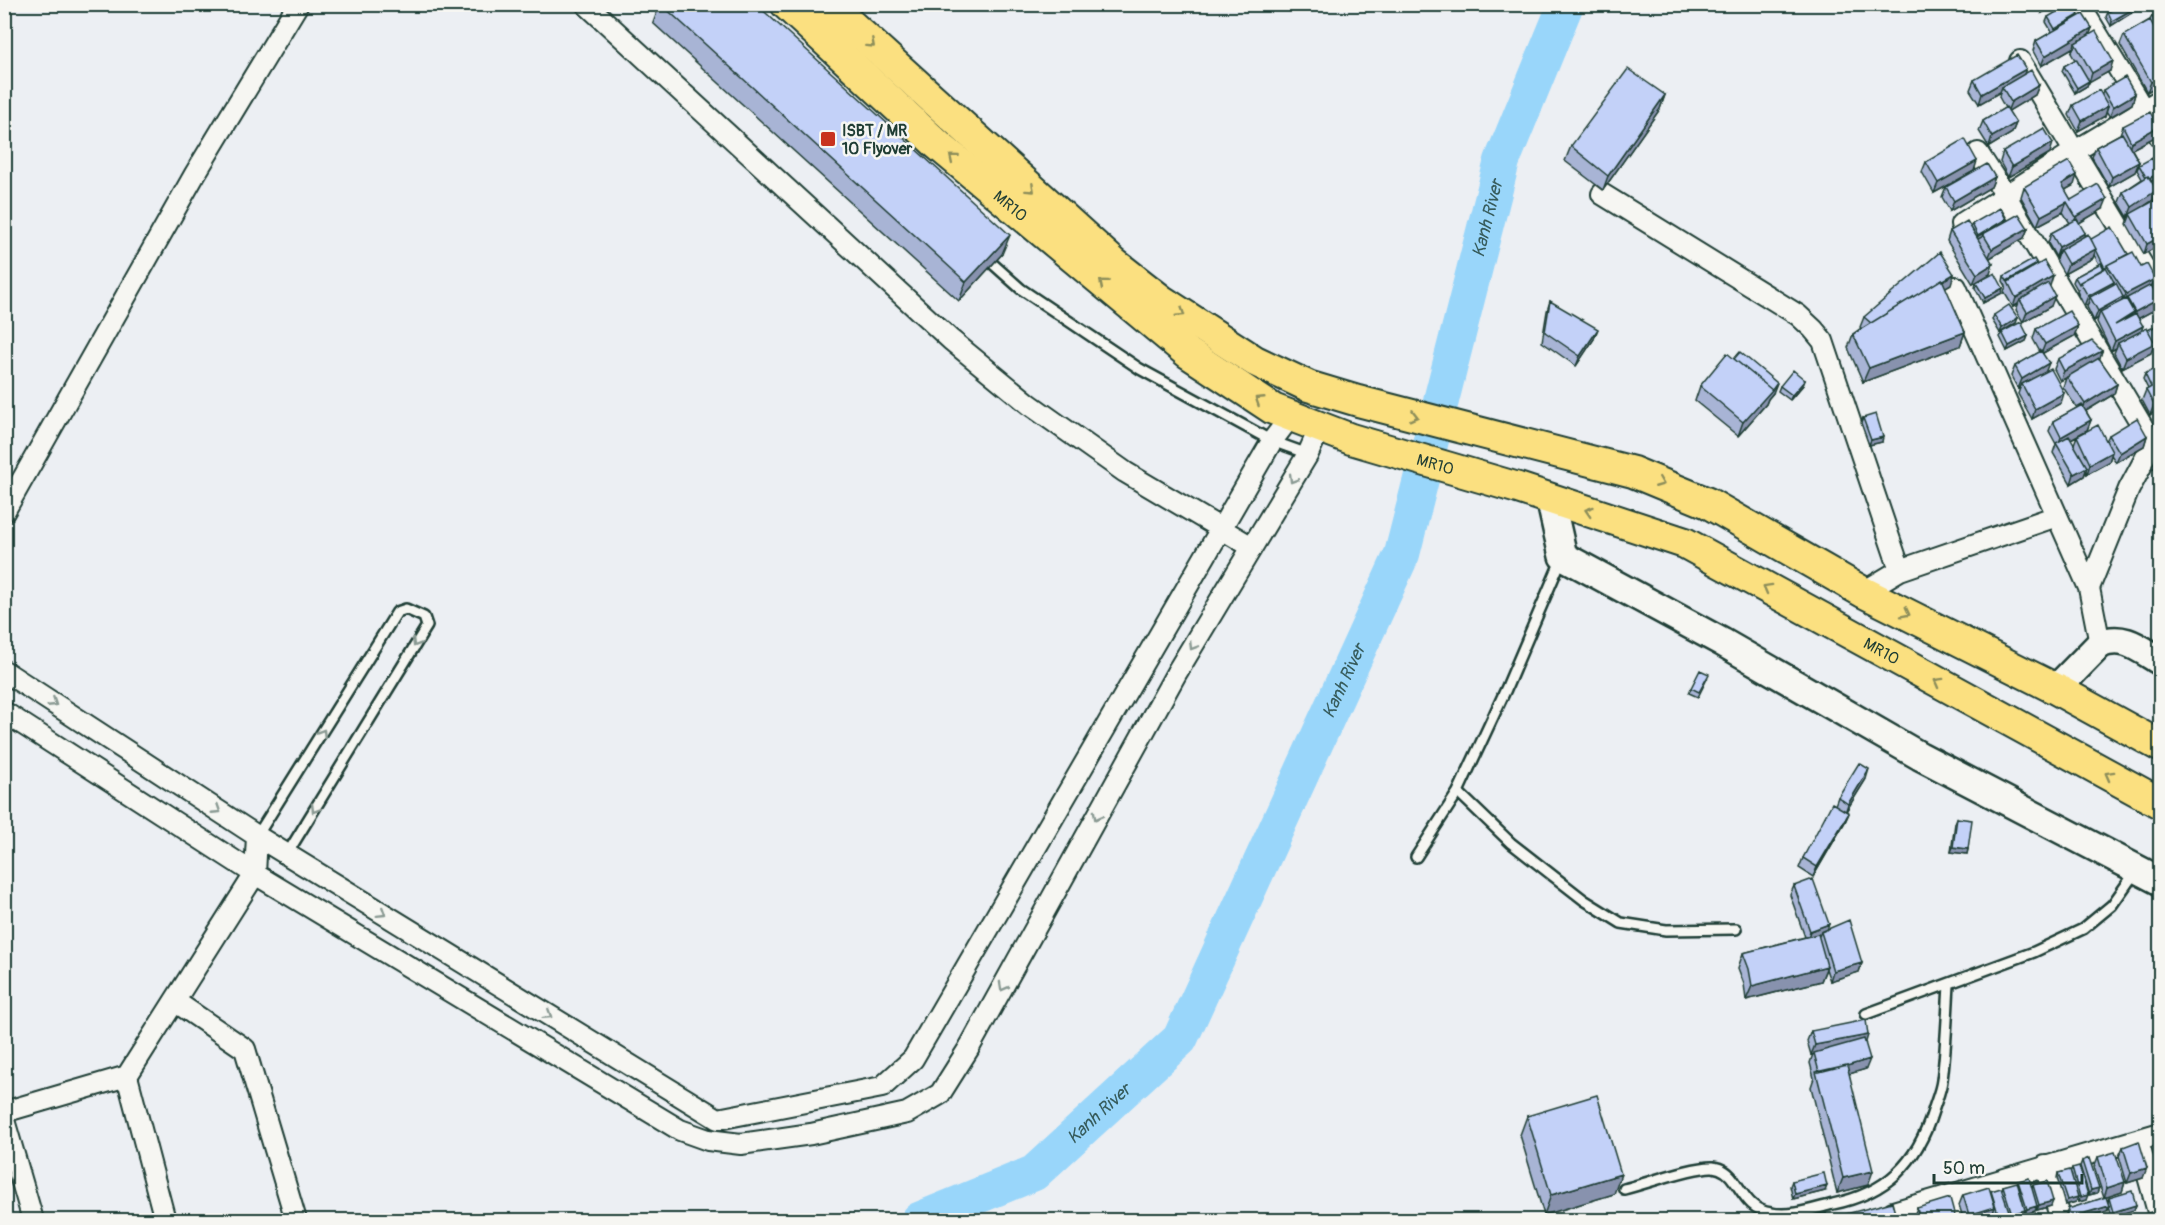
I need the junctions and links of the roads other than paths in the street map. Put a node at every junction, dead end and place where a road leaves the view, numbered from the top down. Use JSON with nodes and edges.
{"nodes":[{"id":1,"x":298,"y":4,"type":"edge"},
{"id":2,"x":586,"y":4,"type":"edge"},
{"id":3,"x":786,"y":4,"type":"edge"},
{"id":4,"x":828,"y":4,"type":"edge"},
{"id":5,"x":2079,"y":4,"type":"edge"},
{"id":6,"x":2020,"y":61,"type":"edge"},
{"id":7,"x":2152,"y":105,"type":"edge"},
{"id":8,"x":2160,"y":137,"type":"edge"},
{"id":9,"x":2075,"y":151,"type":"junction"},
{"id":10,"x":1978,"y":153,"type":"dead end"},
{"id":11,"x":1602,"y":194,"type":"dead end"},
{"id":12,"x":2006,"y":196,"type":"junction"},
{"id":13,"x":1961,"y":224,"type":"edge"},
{"id":14,"x":973,"y":246,"type":"edge"},
{"id":15,"x":1956,"y":287,"type":"dead end"},
{"id":16,"x":2160,"y":294,"type":"edge"},
{"id":17,"x":1291,"y":416,"type":"junction"},
{"id":18,"x":1320,"y":427,"type":"junction"},
{"id":19,"x":1272,"y":441,"type":"junction"},
{"id":20,"x":2157,"y":441,"type":"edge"},
{"id":21,"x":1308,"y":454,"type":"junction"},
{"id":22,"x":1550,"y":498,"type":"junction"},
{"id":23,"x":4,"y":512,"type":"edge"},
{"id":24,"x":2057,"y":516,"type":"junction"},
{"id":25,"x":1221,"y":528,"type":"junction"},
{"id":26,"x":1252,"y":547,"type":"junction"},
{"id":27,"x":1563,"y":556,"type":"junction"},
{"id":28,"x":1900,"y":570,"type":"junction"},
{"id":29,"x":2089,"y":588,"type":"junction"},
{"id":30,"x":1863,"y":592,"type":"junction"},
{"id":31,"x":2100,"y":644,"type":"junction"},
{"id":32,"x":2160,"y":661,"type":"edge"},
{"id":33,"x":4,"y":671,"type":"edge"},
{"id":34,"x":2056,"y":689,"type":"junction"},
{"id":35,"x":4,"y":712,"type":"edge"},
{"id":36,"x":2160,"y":746,"type":"edge"},
{"id":37,"x":1458,"y":792,"type":"junction"},
{"id":38,"x":2160,"y":803,"type":"edge"},
{"id":39,"x":257,"y":836,"type":"junction"},
{"id":40,"x":287,"y":854,"type":"junction"},
{"id":41,"x":1416,"y":857,"type":"dead end"},
{"id":42,"x":255,"y":874,"type":"junction"},
{"id":43,"x":2149,"y":875,"type":"edge"},
{"id":44,"x":1736,"y":929,"type":"dead end"},
{"id":45,"x":1949,"y":985,"type":"junction"},
{"id":46,"x":176,"y":1002,"type":"junction"},
{"id":47,"x":1866,"y":1014,"type":"dead end"},
{"id":48,"x":127,"y":1076,"type":"junction"},
{"id":49,"x":4,"y":1112,"type":"edge"},
{"id":50,"x":4,"y":1119,"type":"edge"},
{"id":51,"x":2160,"y":1133,"type":"edge"},
{"id":52,"x":2138,"y":1139,"type":"junction"},
{"id":53,"x":2045,"y":1166,"type":"junction"},
{"id":54,"x":1624,"y":1190,"type":"dead end"},
{"id":55,"x":1952,"y":1195,"type":"junction"},
{"id":56,"x":2160,"y":1219,"type":"edge"},
{"id":57,"x":33,"y":1221,"type":"edge"},
{"id":58,"x":165,"y":1221,"type":"edge"},
{"id":59,"x":296,"y":1221,"type":"edge"},
{"id":60,"x":1896,"y":1221,"type":"edge"},
{"id":61,"x":1960,"y":1221,"type":"edge"},
{"id":62,"x":2061,"y":1221,"type":"edge"}],
"edges":[{"from":1,"to":23,"type":"street"},
{"from":2,"to":25,"type":"street"},
{"from":17,"to":3,"type":"main road","name":"MR10","one_way":true},
{"from":4,"to":30,"type":"main road","name":"MR10","one_way":true},
{"from":5,"to":7,"type":"street"},
{"from":6,"to":9,"type":"street"},
{"from":7,"to":8,"type":"street"},
{"from":7,"to":9,"type":"street"},
{"from":9,"to":12,"type":"street"},
{"from":9,"to":16,"type":"street"},
{"from":10,"to":12,"type":"street"},
{"from":11,"to":28,"type":"street"},
{"from":12,"to":13,"type":"street"},
{"from":12,"to":20,"type":"street"},
{"from":14,"to":19,"type":"lane"},
{"from":15,"to":24,"type":"street"},
{"from":17,"to":18,"type":"main road","name":"MR10"},
{"from":17,"to":19,"type":"street"},
{"from":18,"to":21,"type":"street"},
{"from":18,"to":22,"type":"main road","name":"MR10"},
{"from":19,"to":21,"type":"lane"},
{"from":19,"to":25,"type":"street"},
{"from":20,"to":29,"type":"street"},
{"from":21,"to":26,"type":"street","one_way":true},
{"from":22,"to":27,"type":"street"},
{"from":38,"to":22,"type":"main road","name":"MR10","one_way":true},
{"from":24,"to":28,"type":"street"},
{"from":24,"to":29,"type":"street"},
{"from":25,"to":26,"type":"street"},
{"from":40,"to":25,"type":"street","one_way":true},
{"from":26,"to":42,"type":"street","one_way":true},
{"from":27,"to":37,"type":"lane"},
{"from":27,"to":43,"type":"street"},
{"from":28,"to":30,"type":"street"},
{"from":29,"to":31,"type":"street"},
{"from":30,"to":34,"type":"main road","name":"MR10","one_way":true},
{"from":31,"to":32,"type":"street"},
{"from":31,"to":34,"type":"street"},
{"from":33,"to":39,"type":"street","one_way":true},
{"from":34,"to":36,"type":"main road","name":"MR10"},
{"from":35,"to":42,"type":"street"},
{"from":37,"to":41,"type":"lane"},
{"from":37,"to":44,"type":"lane"},
{"from":39,"to":40,"type":"street"},
{"from":39,"to":40,"type":"lane","one_way":true},
{"from":39,"to":42,"type":"street"},
{"from":40,"to":42,"type":"street"},
{"from":42,"to":46,"type":"street"},
{"from":43,"to":45,"type":"lane"},
{"from":45,"to":47,"type":"lane"},
{"from":45,"to":54,"type":"lane"},
{"from":46,"to":48,"type":"street"},
{"from":46,"to":59,"type":"street"},
{"from":48,"to":49,"type":"street"},
{"from":48,"to":58,"type":"street"},
{"from":50,"to":57,"type":"street"},
{"from":51,"to":52,"type":"street"},
{"from":52,"to":53,"type":"street"},
{"from":52,"to":56,"type":"street"},
{"from":53,"to":55,"type":"street"},
{"from":53,"to":62,"type":"street"},
{"from":55,"to":60,"type":"street"},
{"from":55,"to":61,"type":"street"}]}
